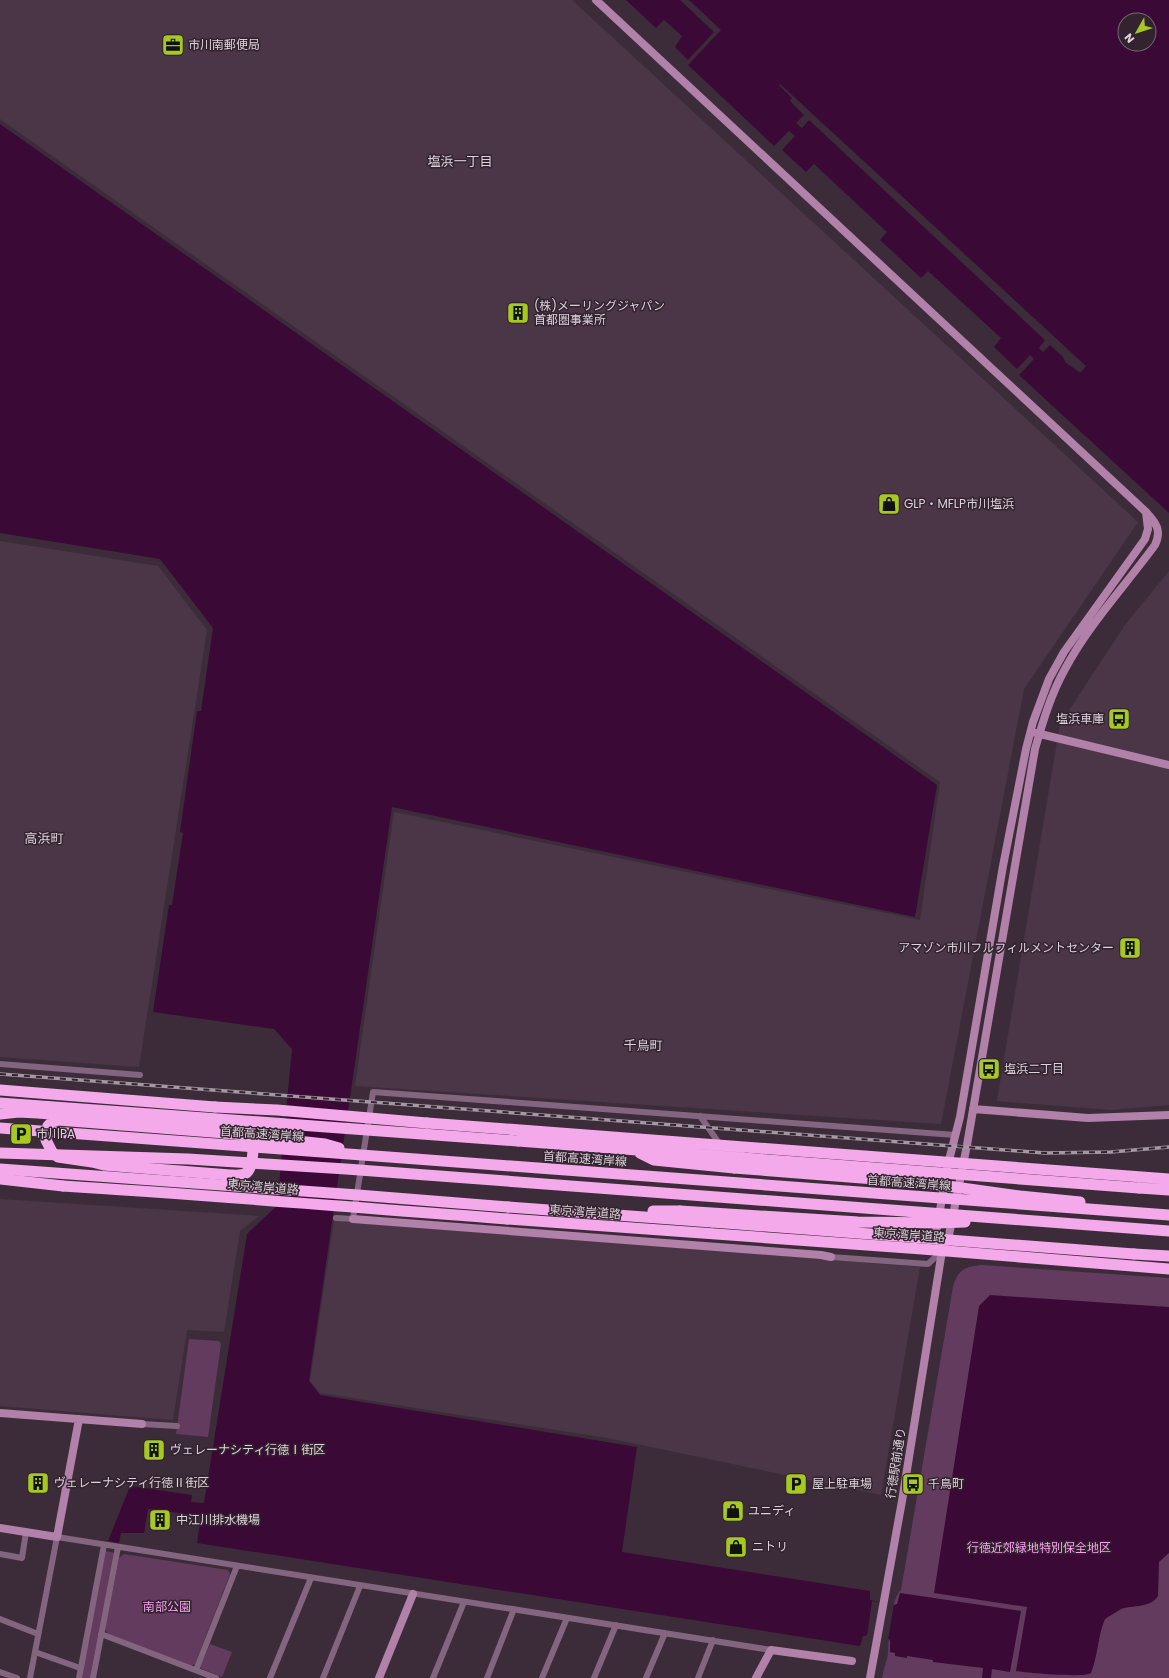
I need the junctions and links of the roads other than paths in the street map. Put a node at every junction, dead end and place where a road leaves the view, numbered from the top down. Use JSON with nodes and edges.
{"nodes":[{"id":1,"x":596,"y":0,"type":"edge"},
{"id":2,"x":1146,"y":512,"type":"junction"},
{"id":3,"x":1132,"y":556,"type":"junction"},
{"id":4,"x":1142,"y":562,"type":"junction"},
{"id":5,"x":1030,"y":732,"type":"junction"},
{"id":6,"x":1039,"y":734,"type":"junction"},
{"id":7,"x":1169,"y":765,"type":"edge"},
{"id":8,"x":1020,"y":781,"type":"junction"},
{"id":9,"x":1029,"y":783,"type":"junction"},
{"id":10,"x":1013,"y":814,"type":"junction"},
{"id":11,"x":1023,"y":816,"type":"junction"},
{"id":12,"x":1002,"y":866,"type":"junction"},
{"id":13,"x":1015,"y":868,"type":"junction"},
{"id":14,"x":984,"y":977,"type":"junction"},
{"id":15,"x":995,"y":979,"type":"junction"},
{"id":16,"x":972,"y":1049,"type":"junction"},
{"id":17,"x":983,"y":1051,"type":"junction"},
{"id":18,"x":0,"y":1064,"type":"edge"},
{"id":19,"x":140,"y":1075,"type":"dead end"},
{"id":20,"x":0,"y":1090,"type":"edge"},
{"id":21,"x":0,"y":1103,"type":"edge"},
{"id":22,"x":215,"y":1107,"type":"junction"},
{"id":23,"x":973,"y":1109,"type":"junction"},
{"id":24,"x":0,"y":1114,"type":"edge"},
{"id":25,"x":700,"y":1116,"type":"junction"},
{"id":26,"x":1169,"y":1116,"type":"edge"},
{"id":27,"x":0,"y":1128,"type":"edge"},
{"id":28,"x":404,"y":1133,"type":"junction"},
{"id":29,"x":518,"y":1135,"type":"junction"},
{"id":30,"x":955,"y":1135,"type":"junction"},
{"id":31,"x":721,"y":1146,"type":"junction"},
{"id":32,"x":636,"y":1151,"type":"junction"},
{"id":33,"x":0,"y":1152,"type":"edge"},
{"id":34,"x":361,"y":1155,"type":"junction"},
{"id":35,"x":948,"y":1162,"type":"junction"},
{"id":36,"x":963,"y":1164,"type":"junction"},
{"id":37,"x":0,"y":1169,"type":"edge"},
{"id":38,"x":0,"y":1179,"type":"edge"},
{"id":39,"x":1169,"y":1179,"type":"edge"},
{"id":40,"x":1169,"y":1190,"type":"edge"},
{"id":41,"x":188,"y":1193,"type":"junction"},
{"id":42,"x":358,"y":1195,"type":"junction"},
{"id":43,"x":544,"y":1210,"type":"junction"},
{"id":44,"x":1169,"y":1215,"type":"edge"},
{"id":45,"x":336,"y":1218,"type":"dead end"},
{"id":46,"x":985,"y":1218,"type":"junction"},
{"id":47,"x":353,"y":1219,"type":"junction"},
{"id":48,"x":1169,"y":1231,"type":"edge"},
{"id":49,"x":942,"y":1251,"type":"junction"},
{"id":50,"x":1169,"y":1256,"type":"edge"},
{"id":51,"x":831,"y":1257,"type":"joint"},
{"id":52,"x":1169,"y":1268,"type":"edge"},
{"id":53,"x":0,"y":1413,"type":"edge"},
{"id":54,"x":79,"y":1419,"type":"junction"},
{"id":55,"x":142,"y":1424,"type":"joint"},
{"id":56,"x":177,"y":1426,"type":"dead end"},
{"id":57,"x":0,"y":1528,"type":"edge"},
{"id":58,"x":26,"y":1532,"type":"junction"},
{"id":59,"x":57,"y":1537,"type":"junction"},
{"id":60,"x":104,"y":1545,"type":"junction"},
{"id":61,"x":118,"y":1547,"type":"junction"},
{"id":62,"x":0,"y":1554,"type":"edge"},
{"id":63,"x":237,"y":1566,"type":"junction"},
{"id":64,"x":311,"y":1578,"type":"junction"},
{"id":65,"x":360,"y":1586,"type":"junction"},
{"id":66,"x":413,"y":1594,"type":"junction"},
{"id":67,"x":464,"y":1602,"type":"junction"},
{"id":68,"x":514,"y":1609,"type":"junction"},
{"id":69,"x":566,"y":1618,"type":"junction"},
{"id":70,"x":0,"y":1619,"type":"edge"},
{"id":71,"x":616,"y":1625,"type":"junction"},
{"id":72,"x":665,"y":1633,"type":"junction"},
{"id":73,"x":38,"y":1634,"type":"junction"},
{"id":74,"x":102,"y":1634,"type":"junction"},
{"id":75,"x":713,"y":1640,"type":"junction"},
{"id":76,"x":771,"y":1650,"type":"junction"},
{"id":77,"x":35,"y":1652,"type":"junction"},
{"id":78,"x":852,"y":1662,"type":"dead end"},
{"id":79,"x":80,"y":1668,"type":"junction"},
{"id":80,"x":196,"y":1670,"type":"junction"},
{"id":81,"x":0,"y":1672,"type":"edge"},
{"id":82,"x":17,"y":1678,"type":"edge"},
{"id":83,"x":30,"y":1678,"type":"edge"},
{"id":84,"x":78,"y":1678,"type":"edge"},
{"id":85,"x":93,"y":1678,"type":"edge"},
{"id":86,"x":216,"y":1678,"type":"edge"},
{"id":87,"x":270,"y":1678,"type":"edge"},
{"id":88,"x":323,"y":1678,"type":"edge"},
{"id":89,"x":379,"y":1678,"type":"edge"},
{"id":90,"x":433,"y":1678,"type":"edge"},
{"id":91,"x":487,"y":1678,"type":"edge"},
{"id":92,"x":542,"y":1678,"type":"edge"},
{"id":93,"x":594,"y":1678,"type":"edge"},
{"id":94,"x":646,"y":1678,"type":"edge"},
{"id":95,"x":698,"y":1678,"type":"edge"},
{"id":96,"x":756,"y":1678,"type":"edge"},
{"id":97,"x":870,"y":1678,"type":"edge"}],
"edges":[{"from":1,"to":2,"type":"street"},
{"from":2,"to":3,"type":"street"},
{"from":2,"to":4,"type":"street"},
{"from":3,"to":4,"type":"street"},
{"from":3,"to":5,"type":"street"},
{"from":4,"to":6,"type":"street"},
{"from":5,"to":6,"type":"street"},
{"from":5,"to":8,"type":"street"},
{"from":6,"to":7,"type":"street"},
{"from":6,"to":9,"type":"street"},
{"from":8,"to":9,"type":"street"},
{"from":8,"to":10,"type":"street"},
{"from":9,"to":11,"type":"street"},
{"from":10,"to":11,"type":"street"},
{"from":10,"to":12,"type":"street"},
{"from":11,"to":13,"type":"street"},
{"from":12,"to":13,"type":"street"},
{"from":12,"to":14,"type":"street"},
{"from":13,"to":15,"type":"street"},
{"from":14,"to":15,"type":"street"},
{"from":14,"to":16,"type":"street"},
{"from":15,"to":17,"type":"street"},
{"from":16,"to":17,"type":"street"},
{"from":16,"to":30,"type":"street"},
{"from":17,"to":23,"type":"street"},
{"from":18,"to":19,"type":"street"},
{"from":20,"to":22,"type":"highway"},
{"from":21,"to":28,"type":"highway","bridge":true},
{"from":22,"to":28,"type":"highway","bridge":true},
{"from":22,"to":29,"type":"highway","bridge":true},
{"from":23,"to":26,"type":"street"},
{"from":23,"to":36,"type":"street"},
{"from":24,"to":34,"type":"highway","bridge":true},
{"from":25,"to":30,"type":"street"},
{"from":25,"to":31,"type":"street"},
{"from":25,"to":47,"type":"street"},
{"from":27,"to":34,"type":"highway","name":"首都高速湾岸線","bridge":true},
{"from":28,"to":29,"type":"highway","bridge":true},
{"from":29,"to":31,"type":"highway"},
{"from":29,"to":32,"type":"highway"},
{"from":30,"to":35,"type":"street"},
{"from":31,"to":35,"type":"highway"},
{"from":32,"to":40,"type":"highway","bridge":true},
{"from":32,"to":44,"type":"highway","bridge":true},
{"from":33,"to":46,"type":"highway","bridge":true},
{"from":34,"to":44,"type":"highway","name":"首都高速湾岸線","bridge":true},
{"from":35,"to":36,"type":"highway"},
{"from":35,"to":49,"type":"street"},
{"from":36,"to":39,"type":"highway"},
{"from":36,"to":49,"type":"street"},
{"from":37,"to":42,"type":"highway","name":"東京湾岸道路","bridge":true},
{"from":38,"to":41,"type":"highway","name":"東京湾岸道路","bridge":true},
{"from":41,"to":42,"type":"highway","bridge":true},
{"from":41,"to":49,"type":"highway","name":"東京湾岸道路","bridge":true},
{"from":42,"to":43,"type":"highway","name":"東京湾岸道路","bridge":true},
{"from":43,"to":46,"type":"highway","bridge":true},
{"from":43,"to":50,"type":"highway","name":"東京湾岸道路","bridge":true},
{"from":45,"to":47,"type":"street"},
{"from":46,"to":48,"type":"highway","bridge":true},
{"from":47,"to":51,"type":"street"},
{"from":49,"to":51,"type":"street"},
{"from":49,"to":52,"type":"highway","name":"東京湾岸道路"},
{"from":49,"to":97,"type":"street","name":"行徳駅前通り"},
{"from":53,"to":54,"type":"street"},
{"from":54,"to":55,"type":"street"},
{"from":54,"to":59,"type":"street"},
{"from":55,"to":56,"type":"street"},
{"from":57,"to":58,"type":"street"},
{"from":58,"to":59,"type":"street"},
{"from":58,"to":62,"type":"street"},
{"from":59,"to":60,"type":"street"},
{"from":59,"to":73,"type":"street"},
{"from":60,"to":61,"type":"street"},
{"from":60,"to":79,"type":"street"},
{"from":61,"to":63,"type":"street"},
{"from":61,"to":74,"type":"street"},
{"from":63,"to":64,"type":"street"},
{"from":63,"to":80,"type":"street"},
{"from":64,"to":65,"type":"street"},
{"from":64,"to":87,"type":"street"},
{"from":65,"to":66,"type":"street"},
{"from":65,"to":88,"type":"street"},
{"from":66,"to":67,"type":"street"},
{"from":66,"to":89,"type":"street"},
{"from":67,"to":68,"type":"street"},
{"from":67,"to":90,"type":"street"},
{"from":68,"to":69,"type":"street"},
{"from":68,"to":91,"type":"street"},
{"from":69,"to":71,"type":"street"},
{"from":69,"to":92,"type":"street"},
{"from":70,"to":73,"type":"street"},
{"from":71,"to":72,"type":"street"},
{"from":71,"to":93,"type":"street"},
{"from":72,"to":75,"type":"street"},
{"from":72,"to":94,"type":"street"},
{"from":73,"to":77,"type":"street"},
{"from":74,"to":80,"type":"street"},
{"from":74,"to":85,"type":"street"},
{"from":75,"to":76,"type":"street"},
{"from":75,"to":95,"type":"street"},
{"from":76,"to":78,"type":"street"},
{"from":76,"to":96,"type":"street"},
{"from":77,"to":79,"type":"street"},
{"from":77,"to":83,"type":"street"},
{"from":79,"to":84,"type":"street"},
{"from":80,"to":86,"type":"street"},
{"from":81,"to":82,"type":"street"}]}
